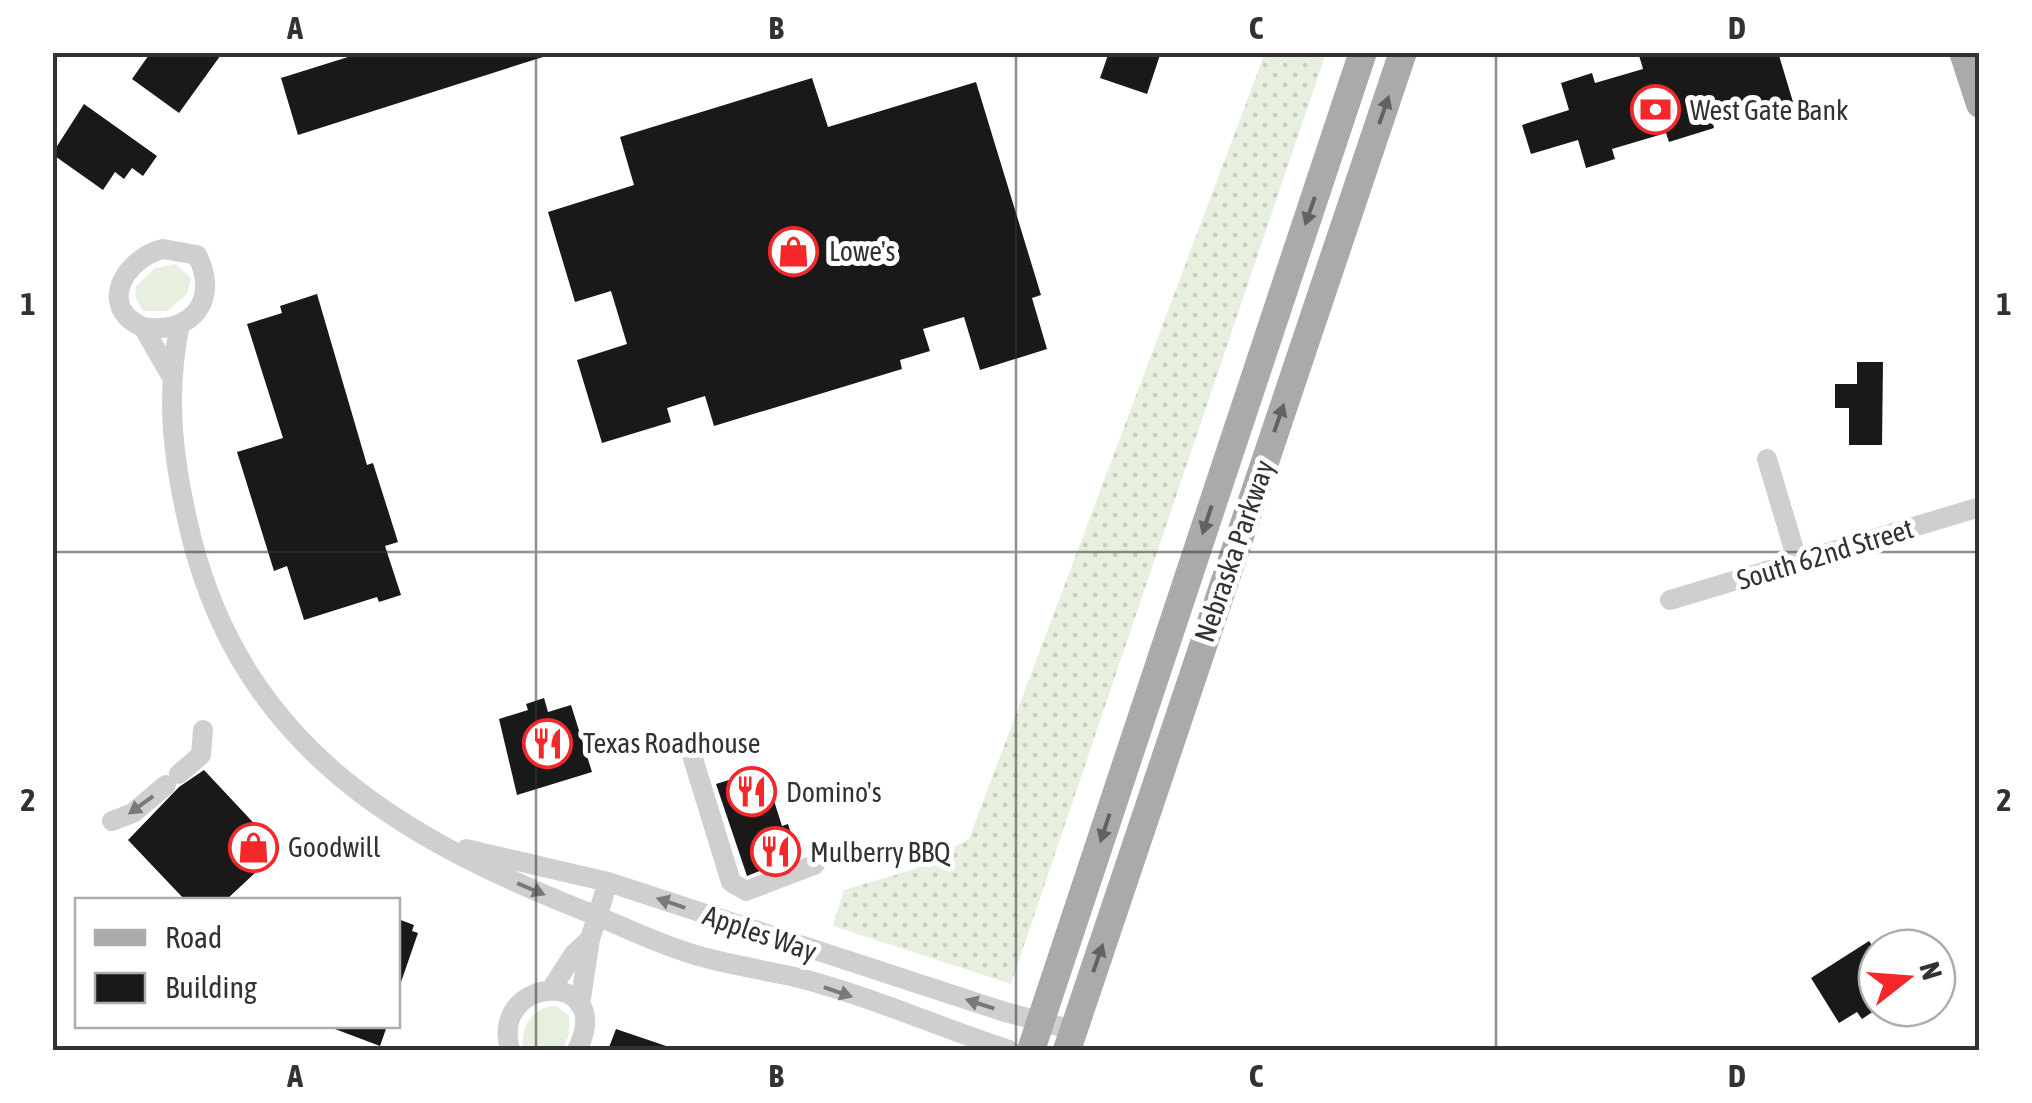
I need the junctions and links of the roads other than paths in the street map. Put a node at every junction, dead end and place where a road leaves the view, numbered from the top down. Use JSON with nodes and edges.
{"nodes":[{"id":1,"x":1363,"y":52,"type":"edge"},
{"id":2,"x":1403,"y":52,"type":"edge"},
{"id":3,"x":1963,"y":52,"type":"edge"},
{"id":4,"x":1980,"y":104,"type":"edge"},
{"id":5,"x":180,"y":324,"type":"junction"},
{"id":6,"x":143,"y":328,"type":"junction"},
{"id":7,"x":170,"y":374,"type":"junction"},
{"id":8,"x":1767,"y":459,"type":"dead end"},
{"id":9,"x":1980,"y":506,"type":"edge"},
{"id":10,"x":1798,"y":562,"type":"junction"},
{"id":11,"x":1670,"y":600,"type":"dead end"},
{"id":12,"x":204,"y":730,"type":"dead end"},
{"id":13,"x":691,"y":752,"type":"dead end"},
{"id":14,"x":112,"y":820,"type":"dead end"},
{"id":15,"x":444,"y":845,"type":"junction"},
{"id":16,"x":825,"y":850,"type":"dead end"},
{"id":17,"x":608,"y":882,"type":"junction"},
{"id":18,"x":598,"y":917,"type":"junction"},
{"id":19,"x":590,"y":938,"type":"junction"},
{"id":20,"x":552,"y":988,"type":"junction"},
{"id":21,"x":580,"y":1005,"type":"junction"},
{"id":22,"x":1042,"y":1020,"type":"junction"},
{"id":23,"x":1070,"y":1040,"type":"edge"},
{"id":24,"x":510,"y":1050,"type":"edge"},
{"id":25,"x":578,"y":1050,"type":"edge"},
{"id":26,"x":1009,"y":1050,"type":"edge"},
{"id":27,"x":1031,"y":1050,"type":"edge"}],
"edges":[{"from":1,"to":22,"type":"main road","name":"Nebraska Parkway","one_way":true},
{"from":23,"to":2,"type":"main road","name":"Nebraska Parkway","one_way":true},
{"from":3,"to":4,"type":"main road"},
{"from":5,"to":6,"type":"street"},
{"from":5,"to":6,"type":"street"},
{"from":5,"to":7,"type":"street","name":"Apples Way"},
{"from":6,"to":7,"type":"street","name":"Apples Way"},
{"from":7,"to":15,"type":"street","name":"Apples Way"},
{"from":8,"to":10,"type":"street"},
{"from":9,"to":10,"type":"street","name":"South 62nd Street"},
{"from":10,"to":11,"type":"street","name":"South 62nd Street"},
{"from":12,"to":14,"type":"street","one_way":true},
{"from":13,"to":16,"type":"street"},
{"from":15,"to":17,"type":"street","name":"Apples Way"},
{"from":15,"to":18,"type":"street","name":"Apples Way","one_way":true},
{"from":17,"to":18,"type":"street"},
{"from":22,"to":17,"type":"street","name":"Apples Way","one_way":true},
{"from":18,"to":19,"type":"street"},
{"from":18,"to":26,"type":"street","name":"Apples Way","one_way":true},
{"from":19,"to":20,"type":"street"},
{"from":19,"to":21,"type":"street"},
{"from":20,"to":21,"type":"street"},
{"from":20,"to":24,"type":"street"},
{"from":21,"to":25,"type":"street"},
{"from":22,"to":23,"type":"street","name":"Apples Way"},
{"from":22,"to":27,"type":"main road","name":"Nebraska Parkway"}]}
